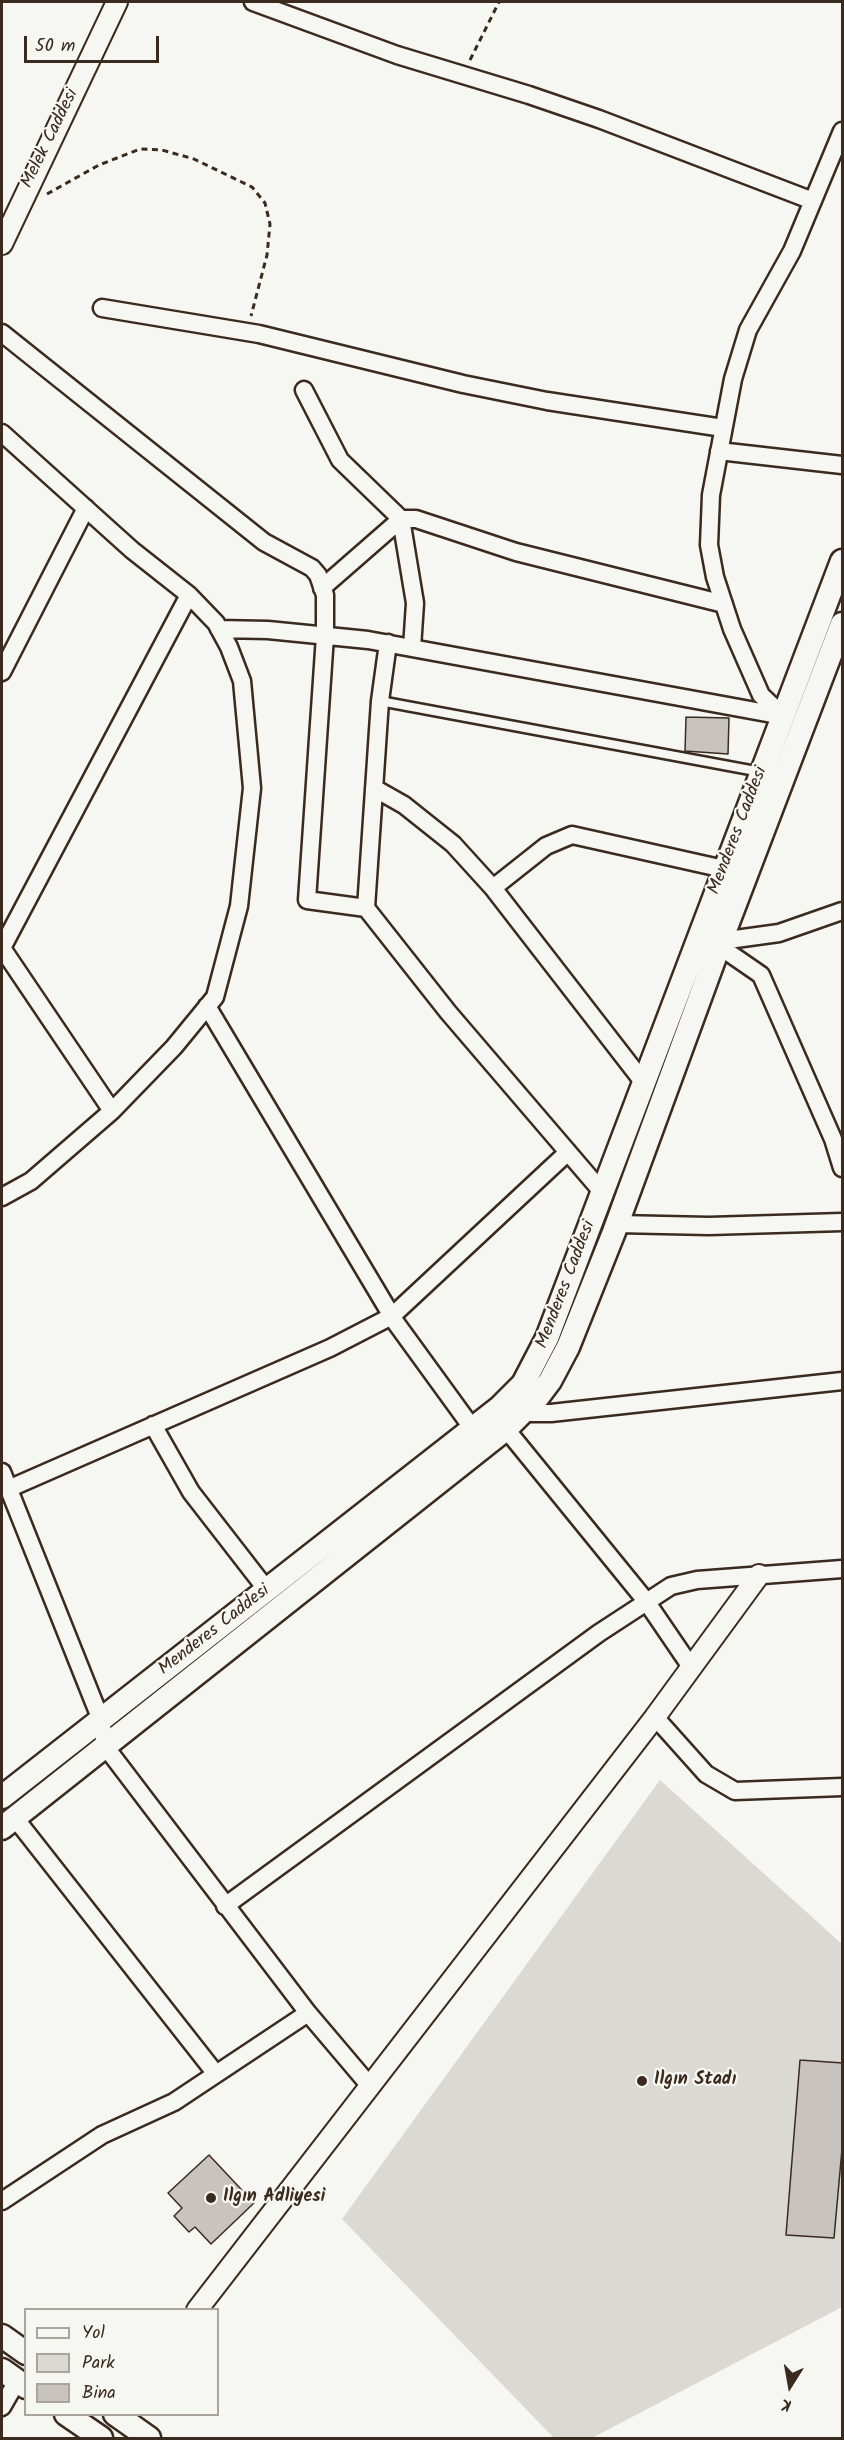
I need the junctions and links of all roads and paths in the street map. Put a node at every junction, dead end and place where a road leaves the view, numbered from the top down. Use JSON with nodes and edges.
{"nodes":[{"id":1,"x":117,"y":2,"type":"edge"},
{"id":2,"x":253,"y":2,"type":"edge"},
{"id":3,"x":499,"y":2,"type":"edge"},
{"id":4,"x":463,"y":75,"type":"junction"},
{"id":5,"x":843,"y":131,"type":"edge"},
{"id":6,"x":813,"y":201,"type":"junction"},
{"id":7,"x":18,"y":209,"type":"junction"},
{"id":8,"x":2,"y":244,"type":"edge"},
{"id":9,"x":102,"y":308,"type":"dead end"},
{"id":10,"x":246,"y":332,"type":"junction"},
{"id":11,"x":2,"y":333,"type":"edge"},
{"id":12,"x":304,"y":390,"type":"dead end"},
{"id":13,"x":723,"y":428,"type":"junction"},
{"id":14,"x":2,"y":433,"type":"edge"},
{"id":15,"x":719,"y":451,"type":"junction"},
{"id":16,"x":843,"y":465,"type":"edge"},
{"id":17,"x":86,"y":508,"type":"junction"},
{"id":18,"x":401,"y":519,"type":"junction"},
{"id":19,"x":843,"y":561,"type":"edge"},
{"id":20,"x":322,"y":588,"type":"junction"},
{"id":21,"x":189,"y":595,"type":"junction"},
{"id":22,"x":724,"y":604,"type":"junction"},
{"id":23,"x":843,"y":624,"type":"edge"},
{"id":24,"x":219,"y":629,"type":"junction"},
{"id":25,"x":325,"y":636,"type":"junction"},
{"id":26,"x":388,"y":643,"type":"junction"},
{"id":27,"x":412,"y":648,"type":"junction"},
{"id":28,"x":2,"y":672,"type":"edge"},
{"id":29,"x":380,"y":701,"type":"junction"},
{"id":30,"x":783,"y":716,"type":"junction"},
{"id":31,"x":762,"y":772,"type":"junction"},
{"id":32,"x":374,"y":788,"type":"junction"},
{"id":33,"x":724,"y":869,"type":"junction"},
{"id":34,"x":493,"y":888,"type":"junction"},
{"id":35,"x":366,"y":908,"type":"junction"},
{"id":36,"x":843,"y":911,"type":"edge"},
{"id":37,"x":720,"y":943,"type":"junction"},
{"id":38,"x":2,"y":948,"type":"edge"},
{"id":39,"x":207,"y":1006,"type":"junction"},
{"id":40,"x":644,"y":1083,"type":"junction"},
{"id":41,"x":112,"y":1111,"type":"junction"},
{"id":42,"x":568,"y":1152,"type":"junction"},
{"id":43,"x":843,"y":1168,"type":"edge"},
{"id":44,"x":603,"y":1192,"type":"junction"},
{"id":45,"x":2,"y":1197,"type":"edge"},
{"id":46,"x":843,"y":1222,"type":"edge"},
{"id":47,"x":617,"y":1224,"type":"junction"},
{"id":48,"x":393,"y":1316,"type":"junction"},
{"id":49,"x":843,"y":1381,"type":"edge"},
{"id":50,"x":522,"y":1413,"type":"junction"},
{"id":51,"x":153,"y":1425,"type":"junction"},
{"id":52,"x":473,"y":1429,"type":"junction"},
{"id":53,"x":506,"y":1429,"type":"junction"},
{"id":54,"x":2,"y":1472,"type":"edge"},
{"id":55,"x":8,"y":1489,"type":"junction"},
{"id":56,"x":843,"y":1569,"type":"edge"},
{"id":57,"x":759,"y":1575,"type":"junction"},
{"id":58,"x":267,"y":1590,"type":"junction"},
{"id":59,"x":646,"y":1601,"type":"junction"},
{"id":60,"x":691,"y":1667,"type":"junction"},
{"id":61,"x":655,"y":1717,"type":"junction"},
{"id":62,"x":101,"y":1720,"type":"junction"},
{"id":63,"x":105,"y":1746,"type":"junction"},
{"id":64,"x":843,"y":1786,"type":"edge"},
{"id":65,"x":2,"y":1797,"type":"edge"},
{"id":66,"x":8,"y":1823,"type":"edge"},
{"id":67,"x":225,"y":1906,"type":"junction"},
{"id":68,"x":308,"y":2013,"type":"junction"},
{"id":69,"x":216,"y":2074,"type":"junction"},
{"id":70,"x":369,"y":2085,"type":"junction"},
{"id":71,"x":2,"y":2200,"type":"edge"},
{"id":72,"x":199,"y":2308,"type":"edge"},
{"id":73,"x":2,"y":2336,"type":"edge"},
{"id":74,"x":24,"y":2352,"type":"edge"},
{"id":75,"x":15,"y":2379,"type":"edge"},
{"id":76,"x":2,"y":2407,"type":"edge"},
{"id":77,"x":67,"y":2416,"type":"edge"},
{"id":78,"x":117,"y":2416,"type":"edge"},
{"id":79,"x":101,"y":2439,"type":"edge"},
{"id":80,"x":149,"y":2439,"type":"edge"}],
"edges":[{"from":1,"to":7,"type":"street","name":"Melek Caddesi"},
{"from":2,"to":4,"type":"street"},
{"from":3,"to":4,"type":"path"},
{"from":4,"to":6,"type":"street"},
{"from":5,"to":6,"type":"street"},
{"from":6,"to":13,"type":"street"},
{"from":7,"to":8,"type":"street","name":"Melek Caddesi"},
{"from":7,"to":10,"type":"path"},
{"from":9,"to":10,"type":"street"},
{"from":10,"to":13,"type":"street"},
{"from":11,"to":20,"type":"street"},
{"from":12,"to":18,"type":"street"},
{"from":13,"to":15,"type":"street"},
{"from":14,"to":17,"type":"street"},
{"from":15,"to":16,"type":"street"},
{"from":15,"to":22,"type":"street"},
{"from":17,"to":21,"type":"street"},
{"from":17,"to":28,"type":"street"},
{"from":18,"to":20,"type":"street"},
{"from":18,"to":22,"type":"street"},
{"from":18,"to":27,"type":"street"},
{"from":19,"to":30,"type":"main road","name":"Menderes Caddesi"},
{"from":20,"to":25,"type":"street"},
{"from":21,"to":24,"type":"street"},
{"from":21,"to":38,"type":"street"},
{"from":22,"to":30,"type":"street"},
{"from":23,"to":37,"type":"main road","name":"Menderes Caddesi"},
{"from":24,"to":25,"type":"street"},
{"from":24,"to":39,"type":"street"},
{"from":25,"to":26,"type":"street"},
{"from":25,"to":35,"type":"street"},
{"from":26,"to":27,"type":"street"},
{"from":26,"to":29,"type":"street"},
{"from":27,"to":30,"type":"street"},
{"from":29,"to":31,"type":"lane"},
{"from":29,"to":32,"type":"street"},
{"from":30,"to":31,"type":"main road","name":"Menderes Caddesi"},
{"from":31,"to":33,"type":"main road","name":"Menderes Caddesi"},
{"from":32,"to":34,"type":"street"},
{"from":32,"to":35,"type":"street"},
{"from":33,"to":34,"type":"street"},
{"from":33,"to":40,"type":"main road","name":"Menderes Caddesi"},
{"from":34,"to":40,"type":"street"},
{"from":35,"to":42,"type":"street"},
{"from":36,"to":37,"type":"street"},
{"from":37,"to":43,"type":"street"},
{"from":37,"to":47,"type":"main road","name":"Menderes Caddesi"},
{"from":38,"to":41,"type":"street"},
{"from":39,"to":41,"type":"street"},
{"from":39,"to":48,"type":"street"},
{"from":40,"to":44,"type":"main road","name":"Menderes Caddesi"},
{"from":41,"to":45,"type":"street"},
{"from":42,"to":44,"type":"street"},
{"from":42,"to":48,"type":"street"},
{"from":44,"to":52,"type":"main road","name":"Menderes Caddesi"},
{"from":46,"to":47,"type":"street"},
{"from":47,"to":50,"type":"main road","name":"Menderes Caddesi"},
{"from":48,"to":51,"type":"street"},
{"from":48,"to":52,"type":"street"},
{"from":49,"to":50,"type":"street"},
{"from":50,"to":53,"type":"main road","name":"Menderes Caddesi"},
{"from":51,"to":55,"type":"street"},
{"from":51,"to":58,"type":"street"},
{"from":52,"to":58,"type":"main road","name":"Menderes Caddesi"},
{"from":53,"to":59,"type":"street"},
{"from":53,"to":63,"type":"main road","name":"Menderes Caddesi"},
{"from":54,"to":55,"type":"street"},
{"from":55,"to":62,"type":"street"},
{"from":56,"to":57,"type":"street"},
{"from":57,"to":59,"type":"street"},
{"from":57,"to":60,"type":"street"},
{"from":58,"to":62,"type":"main road","name":"Menderes Caddesi"},
{"from":59,"to":60,"type":"street"},
{"from":59,"to":67,"type":"street"},
{"from":60,"to":61,"type":"street"},
{"from":61,"to":64,"type":"street"},
{"from":61,"to":70,"type":"street"},
{"from":62,"to":63,"type":"street"},
{"from":62,"to":65,"type":"main road","name":"Menderes Caddesi"},
{"from":63,"to":66,"type":"main road","name":"Menderes Caddesi"},
{"from":63,"to":67,"type":"street"},
{"from":66,"to":69,"type":"street"},
{"from":67,"to":68,"type":"street"},
{"from":68,"to":69,"type":"street"},
{"from":68,"to":70,"type":"street"},
{"from":69,"to":71,"type":"street"},
{"from":70,"to":72,"type":"street"},
{"from":73,"to":74,"type":"main road"},
{"from":75,"to":76,"type":"street"},
{"from":77,"to":79,"type":"main road"},
{"from":78,"to":80,"type":"main road"}]}
